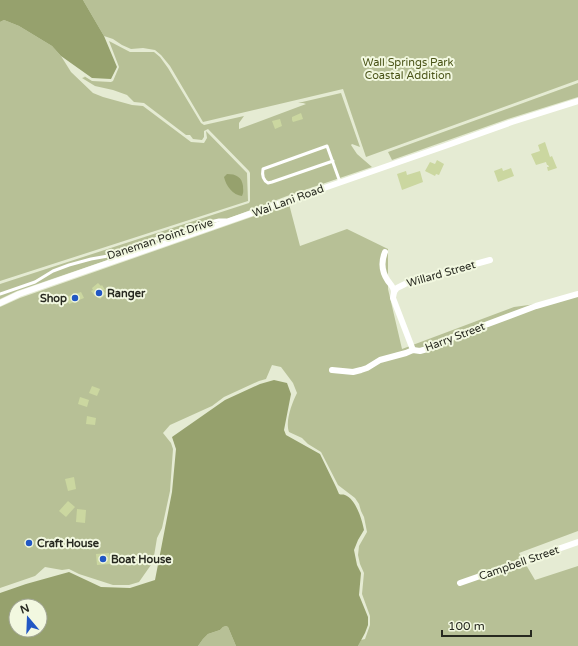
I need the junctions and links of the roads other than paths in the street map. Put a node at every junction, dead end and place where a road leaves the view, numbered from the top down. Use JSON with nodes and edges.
{"nodes":[{"id":1,"x":578,"y":101,"type":"edge"},
{"id":2,"x":333,"y":161,"type":"junction"},
{"id":3,"x":340,"y":182,"type":"junction"},
{"id":4,"x":232,"y":221,"type":"junction"},
{"id":5,"x":385,"y":252,"type":"dead end"},
{"id":6,"x":490,"y":260,"type":"dead end"},
{"id":7,"x":394,"y":292,"type":"junction"},
{"id":8,"x":0,"y":294,"type":"edge"},
{"id":9,"x":578,"y":294,"type":"edge"},
{"id":10,"x":0,"y":303,"type":"edge"},
{"id":11,"x":413,"y":350,"type":"junction"},
{"id":12,"x":332,"y":370,"type":"dead end"},
{"id":13,"x":578,"y":542,"type":"edge"},
{"id":14,"x":460,"y":583,"type":"dead end"}],
"edges":[{"from":1,"to":3,"type":"street","name":"Wai Lani Road"},
{"from":2,"to":2,"type":"lane"},
{"from":2,"to":3,"type":"lane"},
{"from":3,"to":4,"type":"street","name":"Wai Lani Road"},
{"from":4,"to":8,"type":"lane","name":"Daneman Point Drive"},
{"from":4,"to":10,"type":"street","name":"Wai Lani Road"},
{"from":5,"to":7,"type":"street"},
{"from":6,"to":7,"type":"street","name":"Willard Street"},
{"from":7,"to":11,"type":"street"},
{"from":9,"to":11,"type":"street","name":"Harry Street"},
{"from":11,"to":12,"type":"street","name":"Harry Street"},
{"from":13,"to":14,"type":"street","name":"Campbell Street"}]}
